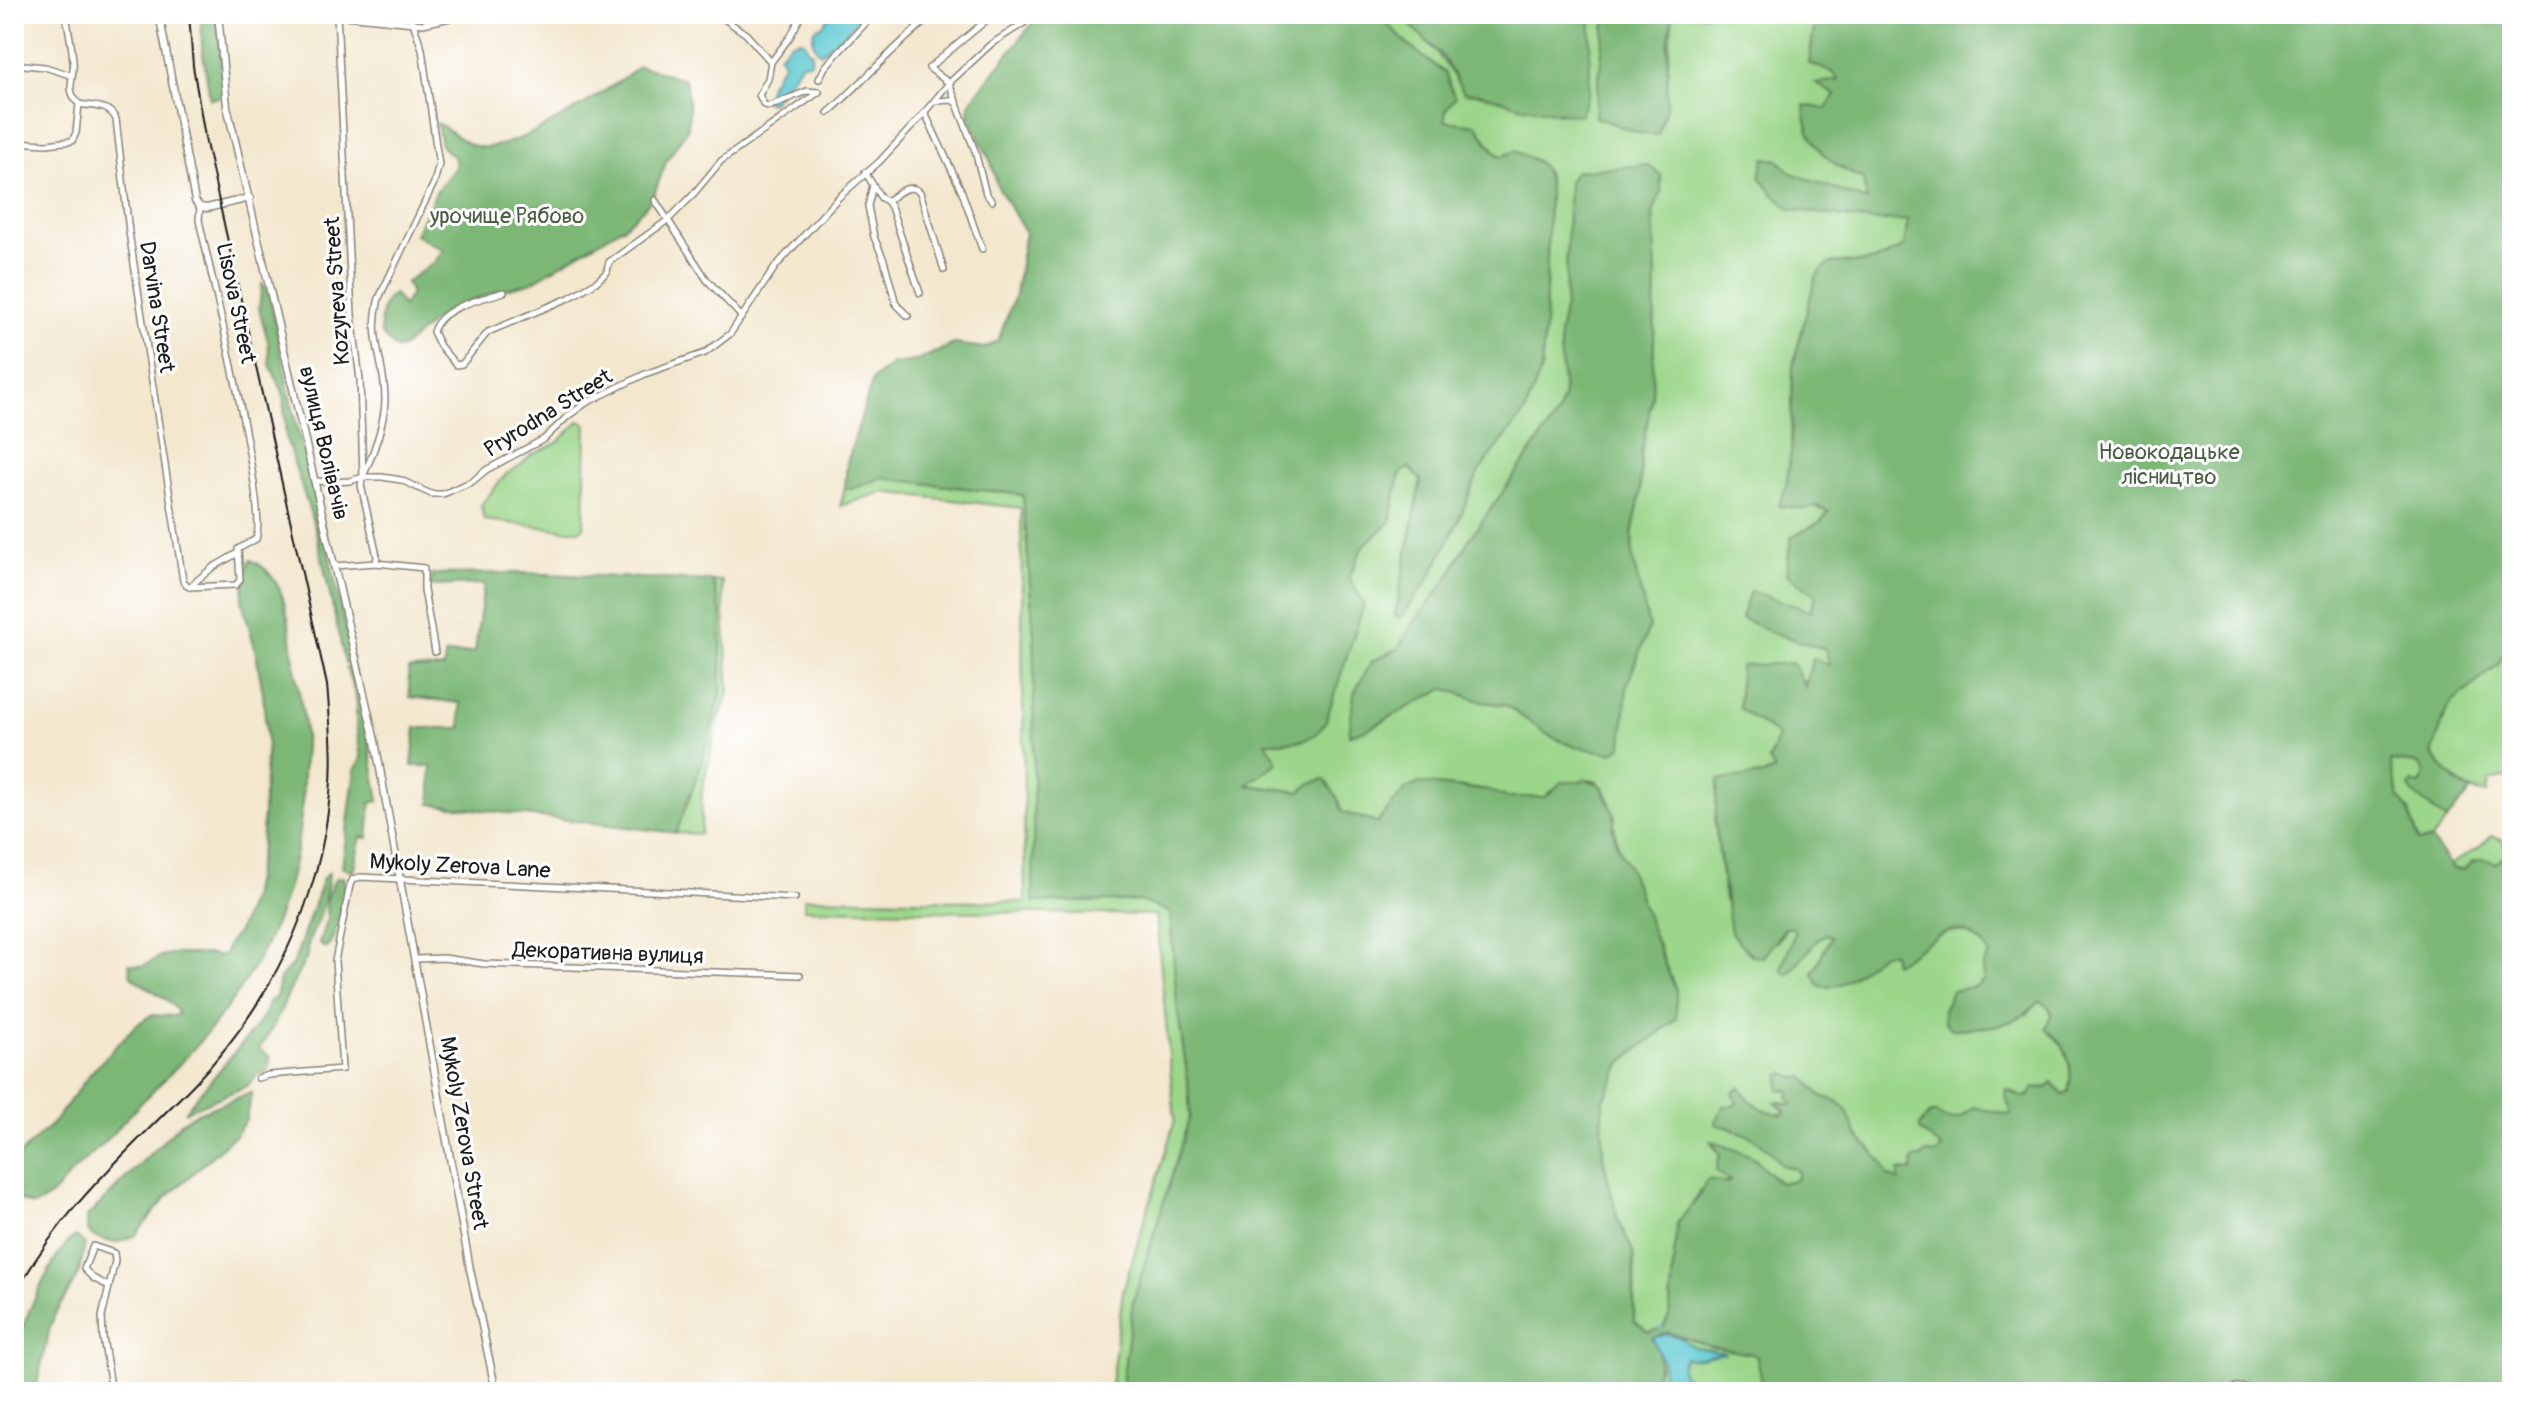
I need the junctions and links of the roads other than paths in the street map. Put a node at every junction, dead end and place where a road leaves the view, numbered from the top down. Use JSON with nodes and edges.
{"nodes":[{"id":1,"x":66,"y":14,"type":"edge"},
{"id":2,"x":159,"y":14,"type":"edge"},
{"id":3,"x":218,"y":14,"type":"edge"},
{"id":4,"x":289,"y":14,"type":"edge"},
{"id":5,"x":296,"y":14,"type":"edge"},
{"id":6,"x":337,"y":14,"type":"edge"},
{"id":7,"x":410,"y":14,"type":"edge"},
{"id":8,"x":468,"y":14,"type":"edge"},
{"id":9,"x":538,"y":14,"type":"edge"},
{"id":10,"x":566,"y":14,"type":"edge"},
{"id":11,"x":717,"y":14,"type":"edge"},
{"id":12,"x":874,"y":14,"type":"edge"},
{"id":13,"x":934,"y":14,"type":"edge"},
{"id":14,"x":994,"y":14,"type":"edge"},
{"id":15,"x":1032,"y":14,"type":"edge"},
{"id":16,"x":396,"y":18,"type":"edge"},
{"id":17,"x":799,"y":20,"type":"dead end"},
{"id":18,"x":415,"y":24,"type":"junction"},
{"id":19,"x":771,"y":62,"type":"junction"},
{"id":20,"x":14,"y":64,"type":"edge"},
{"id":21,"x":70,"y":75,"type":"junction"},
{"id":22,"x":819,"y":79,"type":"dead end"},
{"id":23,"x":949,"y":83,"type":"junction"},
{"id":24,"x":935,"y":101,"type":"junction"},
{"id":25,"x":79,"y":104,"type":"junction"},
{"id":26,"x":958,"y":104,"type":"junction"},
{"id":27,"x":828,"y":113,"type":"dead end"},
{"id":28,"x":925,"y":113,"type":"junction"},
{"id":29,"x":14,"y":142,"type":"edge"},
{"id":30,"x":865,"y":172,"type":"junction"},
{"id":31,"x":873,"y":185,"type":"junction"},
{"id":32,"x":250,"y":198,"type":"junction"},
{"id":33,"x":655,"y":200,"type":"dead end"},
{"id":34,"x":887,"y":201,"type":"junction"},
{"id":35,"x":992,"y":201,"type":"dead end"},
{"id":36,"x":200,"y":207,"type":"junction"},
{"id":37,"x":668,"y":220,"type":"junction"},
{"id":38,"x":982,"y":249,"type":"dead end"},
{"id":39,"x":944,"y":270,"type":"dead end"},
{"id":40,"x":504,"y":292,"type":"dead end"},
{"id":41,"x":920,"y":293,"type":"dead end"},
{"id":42,"x":908,"y":316,"type":"dead end"},
{"id":43,"x":742,"y":317,"type":"junction"},
{"id":44,"x":363,"y":477,"type":"junction"},
{"id":45,"x":314,"y":481,"type":"junction"},
{"id":46,"x":237,"y":554,"type":"junction"},
{"id":47,"x":376,"y":563,"type":"junction"},
{"id":48,"x":334,"y":566,"type":"junction"},
{"id":49,"x":189,"y":587,"type":"junction"},
{"id":50,"x":435,"y":652,"type":"dead end"},
{"id":51,"x":401,"y":879,"type":"junction"},
{"id":52,"x":795,"y":898,"type":"dead end"},
{"id":53,"x":416,"y":959,"type":"junction"},
{"id":54,"x":800,"y":975,"type":"dead end"},
{"id":55,"x":258,"y":1078,"type":"dead end"},
{"id":56,"x":108,"y":1286,"type":"junction"},
{"id":57,"x":2236,"y":1387,"type":"dead end"},
{"id":58,"x":112,"y":1392,"type":"edge"},
{"id":59,"x":496,"y":1392,"type":"edge"},
{"id":60,"x":2308,"y":1392,"type":"edge"}],
"edges":[{"from":1,"to":21,"type":"street"},
{"from":2,"to":36,"type":"street","name":"Lisova Street"},
{"from":3,"to":32,"type":"street","name":"вулиця Волівачів"},
{"from":4,"to":5,"type":"street"},
{"from":5,"to":6,"type":"street"},
{"from":6,"to":16,"type":"street"},
{"from":6,"to":44,"type":"street","name":"Kozyreva Street"},
{"from":7,"to":18,"type":"street"},
{"from":8,"to":18,"type":"street"},
{"from":9,"to":10,"type":"street"},
{"from":11,"to":19,"type":"street"},
{"from":12,"to":22,"type":"street"},
{"from":13,"to":27,"type":"street"},
{"from":14,"to":23,"type":"street"},
{"from":15,"to":23,"type":"street","name":"Pryrodna Street"},
{"from":16,"to":18,"type":"street"},
{"from":17,"to":19,"type":"street"},
{"from":18,"to":44,"type":"street"},
{"from":19,"to":37,"type":"street"},
{"from":20,"to":21,"type":"street"},
{"from":21,"to":25,"type":"street"},
{"from":23,"to":24,"type":"street","name":"Pryrodna Street"},
{"from":23,"to":26,"type":"street"},
{"from":24,"to":26,"type":"street"},
{"from":24,"to":28,"type":"street","name":"Pryrodna Street"},
{"from":25,"to":29,"type":"street"},
{"from":25,"to":49,"type":"street","name":"Darvina Street"},
{"from":26,"to":35,"type":"street"},
{"from":28,"to":30,"type":"street","name":"Pryrodna Street"},
{"from":28,"to":38,"type":"street"},
{"from":30,"to":31,"type":"street"},
{"from":30,"to":43,"type":"street","name":"Pryrodna Street"},
{"from":31,"to":34,"type":"street"},
{"from":31,"to":42,"type":"street"},
{"from":32,"to":36,"type":"street"},
{"from":32,"to":45,"type":"street","name":"вулиця Волівачів"},
{"from":33,"to":37,"type":"street"},
{"from":34,"to":39,"type":"street"},
{"from":34,"to":41,"type":"street"},
{"from":36,"to":46,"type":"street","name":"Lisova Street"},
{"from":37,"to":40,"type":"street"},
{"from":37,"to":43,"type":"street"},
{"from":43,"to":44,"type":"street","name":"Pryrodna Street"},
{"from":44,"to":45,"type":"street","name":"Pryrodna Street"},
{"from":44,"to":47,"type":"street","name":"Kozyreva Street"},
{"from":45,"to":48,"type":"street","name":"вулиця Волівачів"},
{"from":46,"to":49,"type":"street"},
{"from":46,"to":49,"type":"street","name":"Lisova Street"},
{"from":47,"to":48,"type":"street"},
{"from":47,"to":50,"type":"street"},
{"from":48,"to":51,"type":"street","name":"вулиця Волівачів"},
{"from":51,"to":52,"type":"street","name":"Mykoly Zerova Lane"},
{"from":51,"to":53,"type":"street","name":"Mykoly Zerova Street"},
{"from":51,"to":55,"type":"street","name":"Mykoly Zerova Lane"},
{"from":53,"to":54,"type":"street","name":"Декоративна вулиця"},
{"from":53,"to":59,"type":"street","name":"Mykoly Zerova Street"},
{"from":56,"to":56,"type":"street"},
{"from":56,"to":58,"type":"street"},
{"from":57,"to":60,"type":"street"}]}
